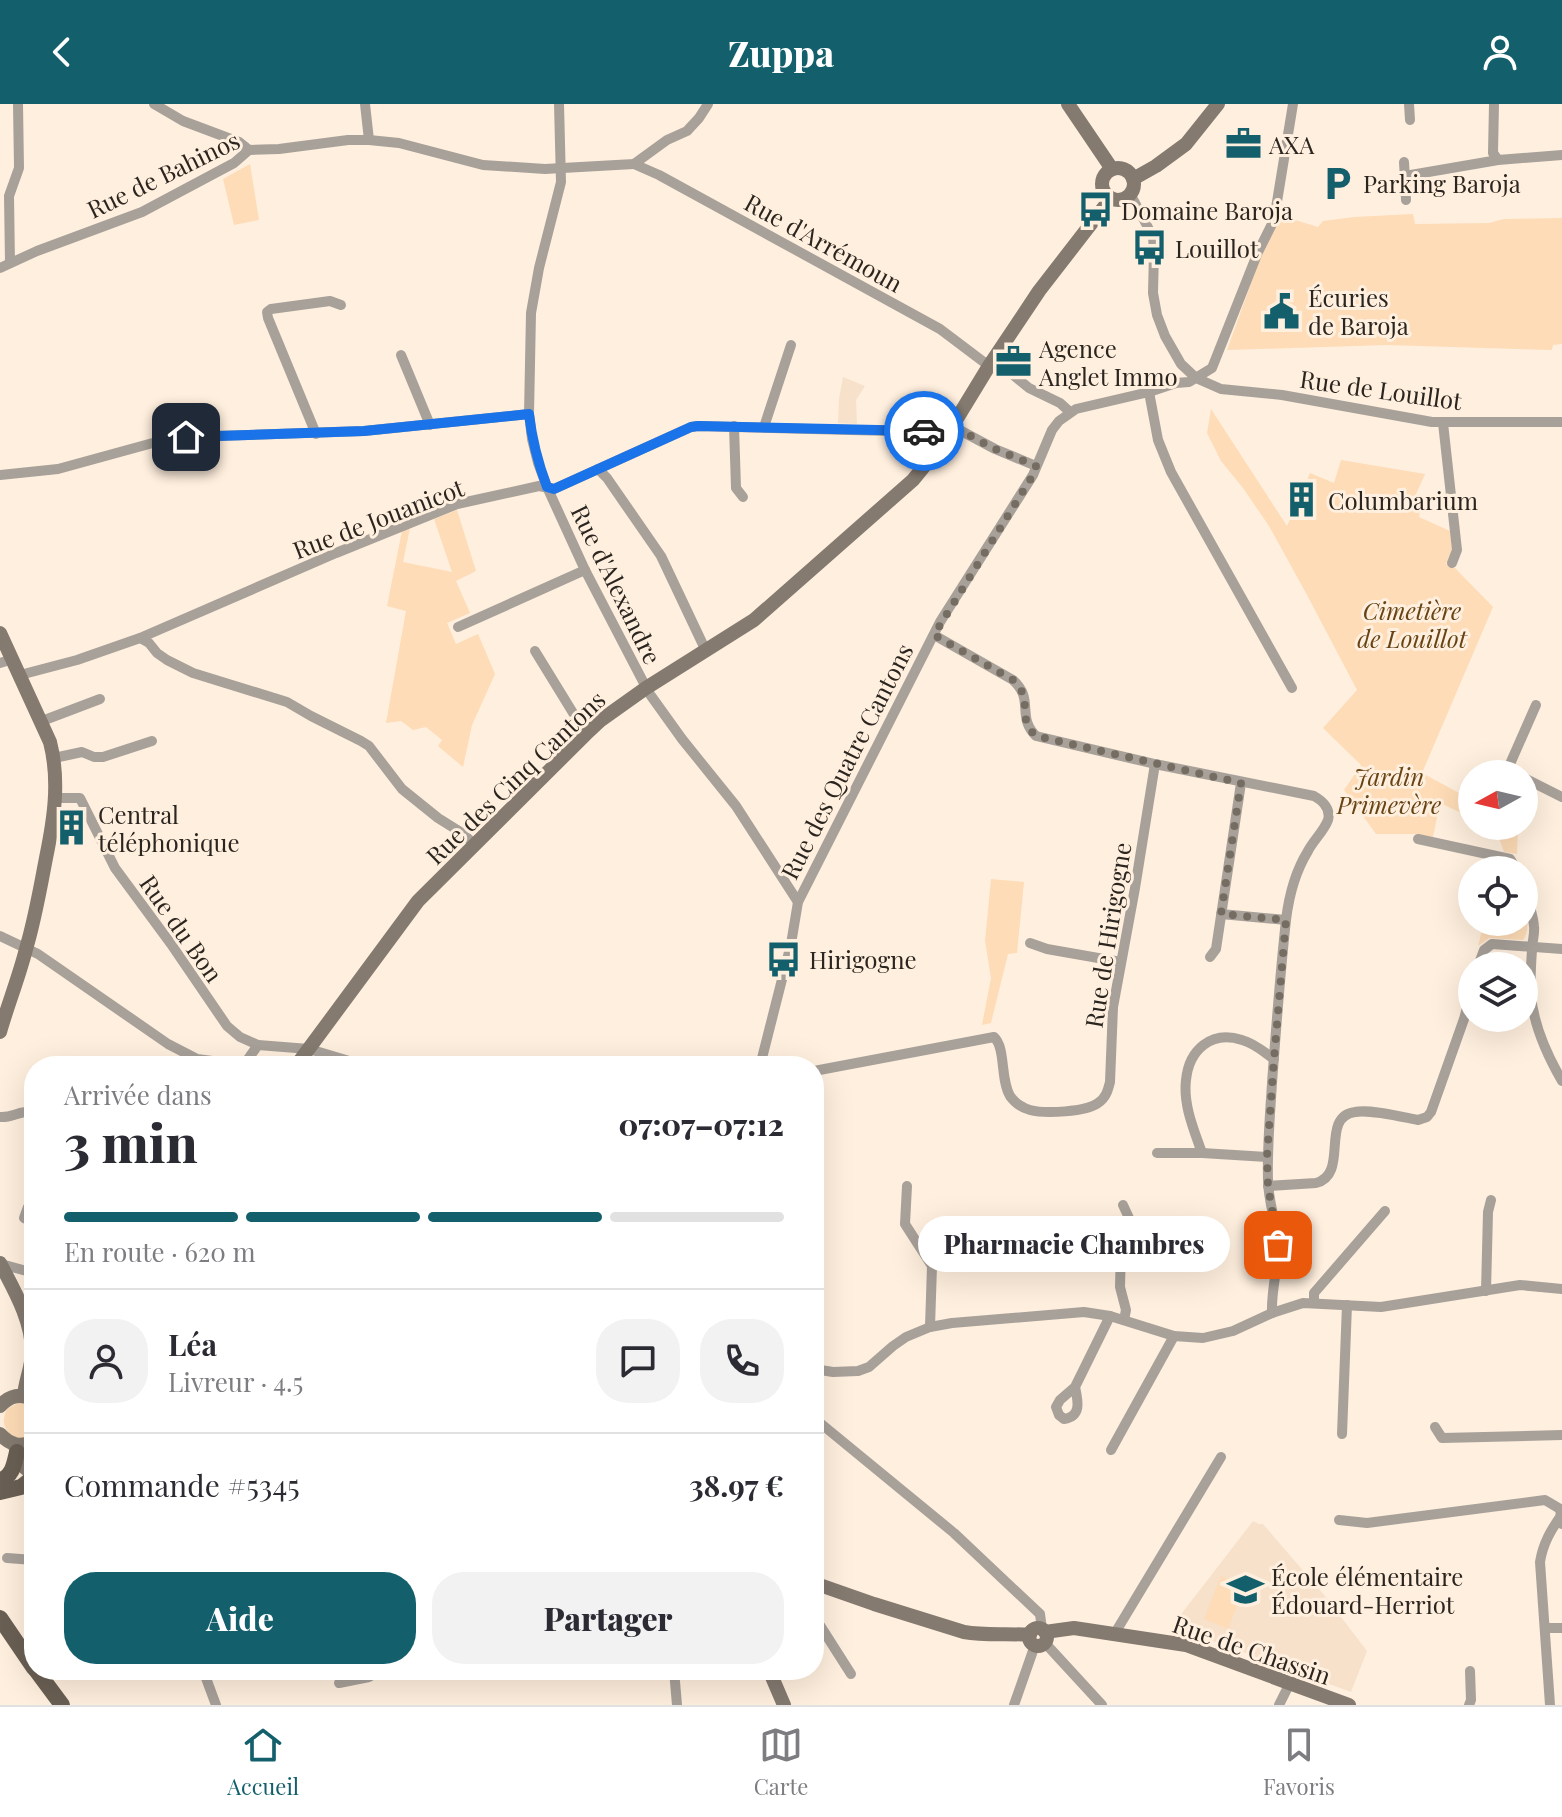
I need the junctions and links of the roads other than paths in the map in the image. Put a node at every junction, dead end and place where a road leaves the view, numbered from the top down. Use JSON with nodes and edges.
{"nodes":[{"id":1,"x":18,"y":104,"type":"edge"},
{"id":2,"x":154,"y":104,"type":"edge"},
{"id":3,"x":365,"y":104,"type":"edge"},
{"id":4,"x":559,"y":104,"type":"edge"},
{"id":5,"x":708,"y":104,"type":"edge"},
{"id":6,"x":1068,"y":104,"type":"edge"},
{"id":7,"x":1218,"y":104,"type":"edge"},
{"id":8,"x":1293,"y":104,"type":"edge"},
{"id":9,"x":1409,"y":104,"type":"edge"},
{"id":10,"x":1494,"y":104,"type":"edge"},
{"id":11,"x":1410,"y":120,"type":"dead end"},
{"id":12,"x":369,"y":140,"type":"junction"},
{"id":13,"x":249,"y":150,"type":"junction"},
{"id":14,"x":1562,"y":155,"type":"edge"},
{"id":15,"x":1498,"y":160,"type":"junction"},
{"id":16,"x":1404,"y":162,"type":"dead end"},
{"id":17,"x":634,"y":164,"type":"junction"},
{"id":18,"x":562,"y":169,"type":"junction"},
{"id":19,"x":1112,"y":169,"type":"junction"},
{"id":20,"x":1405,"y":176,"type":"junction"},
{"id":21,"x":1133,"y":179,"type":"junction"},
{"id":22,"x":1129,"y":195,"type":"junction"},
{"id":23,"x":1111,"y":198,"type":"junction"},
{"id":24,"x":1406,"y":200,"type":"dead end"},
{"id":25,"x":5,"y":265,"type":"edge"},
{"id":26,"x":341,"y":305,"type":"dead end"},
{"id":27,"x":791,"y":345,"type":"dead end"},
{"id":28,"x":401,"y":355,"type":"dead end"},
{"id":29,"x":991,"y":362,"type":"junction"},
{"id":30,"x":1196,"y":378,"type":"junction"},
{"id":31,"x":1149,"y":392,"type":"junction"},
{"id":32,"x":1070,"y":412,"type":"junction"},
{"id":33,"x":529,"y":414,"type":"junction"},
{"id":34,"x":1562,"y":422,"type":"edge"},
{"id":35,"x":1443,"y":423,"type":"junction"},
{"id":36,"x":430,"y":425,"type":"junction"},
{"id":37,"x":734,"y":426,"type":"junction"},
{"id":38,"x":764,"y":427,"type":"junction"},
{"id":39,"x":948,"y":432,"type":"junction"},
{"id":40,"x":316,"y":434,"type":"junction"},
{"id":41,"x":1036,"y":466,"type":"junction"},
{"id":42,"x":598,"y":469,"type":"junction"},
{"id":43,"x":0,"y":475,"type":"edge"},
{"id":44,"x":547,"y":487,"type":"junction"},
{"id":45,"x":743,"y":497,"type":"dead end"},
{"id":46,"x":1452,"y":563,"type":"dead end"},
{"id":47,"x":585,"y":570,"type":"junction"},
{"id":48,"x":458,"y":627,"type":"dead end"},
{"id":49,"x":0,"y":633,"type":"edge"},
{"id":50,"x":934,"y":635,"type":"junction"},
{"id":51,"x":140,"y":638,"type":"junction"},
{"id":52,"x":535,"y":651,"type":"dead end"},
{"id":53,"x":706,"y":651,"type":"junction"},
{"id":54,"x":6,"y":661,"type":"edge"},
{"id":55,"x":20,"y":675,"type":"junction"},
{"id":56,"x":646,"y":688,"type":"junction"},
{"id":57,"x":1292,"y":688,"type":"dead end"},
{"id":58,"x":100,"y":699,"type":"dead end"},
{"id":59,"x":1536,"y":705,"type":"dead end"},
{"id":60,"x":42,"y":721,"type":"junction"},
{"id":61,"x":586,"y":734,"type":"junction"},
{"id":62,"x":152,"y":741,"type":"dead end"},
{"id":63,"x":54,"y":758,"type":"junction"},
{"id":64,"x":1512,"y":760,"type":"edge"},
{"id":65,"x":1155,"y":764,"type":"junction"},
{"id":66,"x":1241,"y":783,"type":"junction"},
{"id":67,"x":1538,"y":785,"type":"edge"},
{"id":68,"x":1562,"y":797,"type":"edge"},
{"id":69,"x":55,"y":798,"type":"junction"},
{"id":70,"x":1418,"y":839,"type":"dead end"},
{"id":71,"x":475,"y":845,"type":"junction"},
{"id":72,"x":1500,"y":856,"type":"edge"},
{"id":73,"x":798,"y":902,"type":"junction"},
{"id":74,"x":1221,"y":914,"type":"junction"},
{"id":75,"x":1286,"y":920,"type":"junction"},
{"id":76,"x":0,"y":936,"type":"edge"},
{"id":77,"x":1534,"y":936,"type":"edge"},
{"id":78,"x":1030,"y":943,"type":"dead end"},
{"id":79,"x":1532,"y":946,"type":"junction"},
{"id":80,"x":27,"y":948,"type":"junction"},
{"id":81,"x":1562,"y":949,"type":"edge"},
{"id":82,"x":1483,"y":952,"type":"edge"},
{"id":83,"x":1210,"y":957,"type":"dead end"},
{"id":84,"x":1121,"y":962,"type":"junction"},
{"id":85,"x":0,"y":1032,"type":"edge"},
{"id":86,"x":1459,"y":1032,"type":"edge"},
{"id":87,"x":258,"y":1045,"type":"junction"},
{"id":88,"x":309,"y":1049,"type":"junction"},
{"id":89,"x":191,"y":1056,"type":"edge"},
{"id":90,"x":250,"y":1056,"type":"edge"},
{"id":91,"x":304,"y":1056,"type":"edge"},
{"id":92,"x":332,"y":1056,"type":"edge"},
{"id":93,"x":763,"y":1056,"type":"edge"},
{"id":94,"x":1274,"y":1059,"type":"junction"},
{"id":95,"x":824,"y":1069,"type":"edge"},
{"id":96,"x":1562,"y":1081,"type":"edge"},
{"id":97,"x":24,"y":1112,"type":"edge"},
{"id":98,"x":0,"y":1117,"type":"edge"},
{"id":99,"x":1157,"y":1153,"type":"dead end"},
{"id":100,"x":1202,"y":1153,"type":"junction"},
{"id":101,"x":1267,"y":1157,"type":"junction"},
{"id":102,"x":907,"y":1186,"type":"dead end"},
{"id":103,"x":1268,"y":1186,"type":"junction"},
{"id":104,"x":1491,"y":1200,"type":"dead end"},
{"id":105,"x":1123,"y":1205,"type":"dead end"},
{"id":106,"x":1385,"y":1211,"type":"dead end"},
{"id":107,"x":0,"y":1264,"type":"edge"},
{"id":108,"x":24,"y":1270,"type":"edge"},
{"id":109,"x":1562,"y":1289,"type":"edge"},
{"id":110,"x":1486,"y":1291,"type":"junction"},
{"id":111,"x":1314,"y":1303,"type":"junction"},
{"id":112,"x":1347,"y":1305,"type":"junction"},
{"id":113,"x":1272,"y":1313,"type":"junction"},
{"id":114,"x":24,"y":1316,"type":"edge"},
{"id":115,"x":1110,"y":1316,"type":"junction"},
{"id":116,"x":1124,"y":1320,"type":"junction"},
{"id":117,"x":930,"y":1327,"type":"junction"},
{"id":118,"x":1174,"y":1336,"type":"junction"},
{"id":119,"x":824,"y":1371,"type":"edge"},
{"id":120,"x":1075,"y":1387,"type":"dead end"},
{"id":121,"x":24,"y":1398,"type":"edge"},
{"id":122,"x":0,"y":1406,"type":"edge"},
{"id":123,"x":824,"y":1426,"type":"edge"},
{"id":124,"x":1435,"y":1427,"type":"dead end"},
{"id":125,"x":0,"y":1434,"type":"edge"},
{"id":126,"x":1342,"y":1434,"type":"dead end"},
{"id":127,"x":1562,"y":1435,"type":"edge"},
{"id":128,"x":24,"y":1445,"type":"edge"},
{"id":129,"x":16,"y":1448,"type":"junction"},
{"id":130,"x":1111,"y":1450,"type":"dead end"},
{"id":131,"x":1221,"y":1457,"type":"dead end"},
{"id":132,"x":24,"y":1467,"type":"edge"},
{"id":133,"x":0,"y":1481,"type":"edge"},
{"id":134,"x":24,"y":1484,"type":"edge"},
{"id":135,"x":0,"y":1492,"type":"edge"},
{"id":136,"x":1561,"y":1518,"type":"edge"},
{"id":137,"x":1339,"y":1520,"type":"dead end"},
{"id":138,"x":7,"y":1558,"type":"dead end"},
{"id":139,"x":24,"y":1559,"type":"edge"},
{"id":140,"x":824,"y":1586,"type":"edge"},
{"id":141,"x":0,"y":1618,"type":"edge"},
{"id":142,"x":1545,"y":1628,"type":"junction"},
{"id":143,"x":1562,"y":1628,"type":"edge"},
{"id":144,"x":824,"y":1632,"type":"edge"},
{"id":145,"x":1115,"y":1633,"type":"junction"},
{"id":146,"x":1040,"y":1637,"type":"junction"},
{"id":147,"x":24,"y":1653,"type":"edge"},
{"id":148,"x":1470,"y":1671,"type":"dead end"},
{"id":149,"x":851,"y":1674,"type":"dead end"},
{"id":150,"x":43,"y":1680,"type":"edge"},
{"id":151,"x":207,"y":1680,"type":"edge"},
{"id":152,"x":354,"y":1680,"type":"edge"},
{"id":153,"x":675,"y":1680,"type":"edge"},
{"id":154,"x":773,"y":1680,"type":"edge"},
{"id":155,"x":339,"y":1683,"type":"dead end"},
{"id":156,"x":1290,"y":1683,"type":"junction"},
{"id":157,"x":62,"y":1705,"type":"edge"},
{"id":158,"x":216,"y":1705,"type":"edge"},
{"id":159,"x":677,"y":1705,"type":"edge"},
{"id":160,"x":784,"y":1705,"type":"edge"},
{"id":161,"x":1014,"y":1705,"type":"edge"},
{"id":162,"x":1102,"y":1705,"type":"edge"},
{"id":163,"x":1279,"y":1705,"type":"edge"},
{"id":164,"x":1349,"y":1705,"type":"edge"},
{"id":165,"x":1469,"y":1705,"type":"edge"},
{"id":166,"x":1550,"y":1705,"type":"edge"}],
"edges":[{"from":1,"to":25,"type":"street"},
{"from":2,"to":13,"type":"street"},
{"from":3,"to":12,"type":"street"},
{"from":4,"to":18,"type":"street","name":"Rue d'Alexandre"},
{"from":5,"to":17,"type":"street"},
{"from":6,"to":19,"type":"street"},
{"from":7,"to":21,"type":"street"},
{"from":8,"to":30,"type":"street"},
{"from":9,"to":11,"type":"street"},
{"from":10,"to":15,"type":"street"},
{"from":12,"to":13,"type":"street","name":"Rue de Bahinos"},
{"from":12,"to":18,"type":"street","name":"Rue de Bahinos"},
{"from":13,"to":25,"type":"street","name":"Rue de Bahinos"},
{"from":14,"to":15,"type":"street"},
{"from":15,"to":20,"type":"street"},
{"from":16,"to":20,"type":"street"},
{"from":17,"to":18,"type":"street","name":"Rue de Bahinos"},
{"from":17,"to":29,"type":"street","name":"Rue d'Arrémoun"},
{"from":18,"to":33,"type":"street","name":"Rue d'Alexandre"},
{"from":19,"to":21,"type":"street"},
{"from":19,"to":23,"type":"street"},
{"from":20,"to":24,"type":"street"},
{"from":21,"to":22,"type":"street"},
{"from":22,"to":23,"type":"street"},
{"from":22,"to":30,"type":"street"},
{"from":23,"to":29,"type":"street","name":"Rue des Cinq Cantons"},
{"from":26,"to":40,"type":"street"},
{"from":27,"to":38,"type":"street"},
{"from":28,"to":36,"type":"street"},
{"from":29,"to":32,"type":"street","name":"Rue d'Arrémoun"},
{"from":29,"to":39,"type":"street","name":"Rue des Cinq Cantons"},
{"from":30,"to":31,"type":"street"},
{"from":30,"to":35,"type":"street","name":"Rue de Louillot"},
{"from":31,"to":32,"type":"street"},
{"from":31,"to":57,"type":"street"},
{"from":32,"to":41,"type":"street","name":"Rue des Quatre Cantons"},
{"from":33,"to":36,"type":"street"},
{"from":33,"to":44,"type":"street","name":"Rue d'Alexandre"},
{"from":34,"to":35,"type":"street","name":"Rue de Louillot"},
{"from":35,"to":46,"type":"street"},
{"from":36,"to":40,"type":"street"},
{"from":37,"to":38,"type":"street","name":"Rue de Jouanicot"},
{"from":37,"to":42,"type":"street","name":"Rue de Jouanicot"},
{"from":37,"to":45,"type":"street"},
{"from":38,"to":39,"type":"street","name":"Rue de Jouanicot"},
{"from":39,"to":41,"type":"street","name":"Rue de Jouanicot"},
{"from":39,"to":53,"type":"street","name":"Rue des Cinq Cantons"},
{"from":40,"to":43,"type":"street"},
{"from":41,"to":50,"type":"street","name":"Rue des Quatre Cantons"},
{"from":42,"to":44,"type":"street","name":"Rue de Jouanicot"},
{"from":42,"to":53,"type":"street"},
{"from":44,"to":47,"type":"street","name":"Rue d'Alexandre"},
{"from":44,"to":51,"type":"street","name":"Rue de Jouanicot"},
{"from":47,"to":48,"type":"street"},
{"from":47,"to":56,"type":"street","name":"Rue d'Alexandre"},
{"from":49,"to":54,"type":"street"},
{"from":50,"to":65,"type":"street"},
{"from":50,"to":73,"type":"street","name":"Rue des Quatre Cantons"},
{"from":51,"to":55,"type":"street","name":"Rue de Jouanicot"},
{"from":51,"to":71,"type":"street"},
{"from":52,"to":61,"type":"street"},
{"from":53,"to":56,"type":"street","name":"Rue des Cinq Cantons"},
{"from":54,"to":55,"type":"street"},
{"from":55,"to":60,"type":"street"},
{"from":56,"to":61,"type":"street","name":"Rue des Cinq Cantons"},
{"from":56,"to":73,"type":"street","name":"Rue d'Alexandre"},
{"from":58,"to":60,"type":"street"},
{"from":59,"to":64,"type":"street"},
{"from":60,"to":63,"type":"street"},
{"from":61,"to":71,"type":"street","name":"Rue des Cinq Cantons"},
{"from":62,"to":63,"type":"street"},
{"from":63,"to":69,"type":"street"},
{"from":65,"to":66,"type":"street"},
{"from":65,"to":84,"type":"street","name":"Rue de Hirigogne"},
{"from":66,"to":74,"type":"street"},
{"from":66,"to":75,"type":"street"},
{"from":67,"to":68,"type":"street"},
{"from":69,"to":80,"type":"street"},
{"from":69,"to":87,"type":"street","name":"Rue du Bon"},
{"from":70,"to":72,"type":"street"},
{"from":71,"to":88,"type":"street","name":"Rue des Cinq Cantons"},
{"from":73,"to":93,"type":"street","name":"Rue des Quatre Cantons"},
{"from":74,"to":75,"type":"street"},
{"from":74,"to":83,"type":"street"},
{"from":75,"to":94,"type":"street"},
{"from":76,"to":80,"type":"street"},
{"from":77,"to":79,"type":"street"},
{"from":78,"to":84,"type":"street"},
{"from":79,"to":81,"type":"street"},
{"from":79,"to":82,"type":"street"},
{"from":79,"to":96,"type":"street"},
{"from":80,"to":85,"type":"street"},
{"from":80,"to":89,"type":"street"},
{"from":84,"to":95,"type":"street","name":"Rue de Hirigogne"},
{"from":86,"to":103,"type":"street"},
{"from":87,"to":88,"type":"street"},
{"from":87,"to":90,"type":"street"},
{"from":88,"to":91,"type":"street","name":"Rue des Cinq Cantons"},
{"from":88,"to":92,"type":"street"},
{"from":94,"to":100,"type":"street"},
{"from":94,"to":101,"type":"street"},
{"from":97,"to":98,"type":"street"},
{"from":99,"to":100,"type":"street"},
{"from":100,"to":101,"type":"street"},
{"from":101,"to":103,"type":"street"},
{"from":102,"to":117,"type":"street"},
{"from":103,"to":113,"type":"street"},
{"from":104,"to":110,"type":"street"},
{"from":105,"to":116,"type":"street"},
{"from":106,"to":111,"type":"street"},
{"from":107,"to":108,"type":"street"},
{"from":107,"to":114,"type":"street"},
{"from":109,"to":110,"type":"street"},
{"from":110,"to":112,"type":"street"},
{"from":111,"to":112,"type":"street"},
{"from":111,"to":113,"type":"street"},
{"from":112,"to":126,"type":"street"},
{"from":113,"to":118,"type":"street"},
{"from":115,"to":116,"type":"street"},
{"from":115,"to":117,"type":"street"},
{"from":115,"to":120,"type":"street"},
{"from":116,"to":118,"type":"street"},
{"from":117,"to":119,"type":"street"},
{"from":118,"to":130,"type":"street"},
{"from":121,"to":122,"type":"street"},
{"from":123,"to":146,"type":"street"},
{"from":124,"to":127,"type":"street"},
{"from":125,"to":129,"type":"street"},
{"from":128,"to":129,"type":"street"},
{"from":129,"to":132,"type":"street"},
{"from":129,"to":133,"type":"main road"},
{"from":131,"to":145,"type":"street"},
{"from":134,"to":135,"type":"main road"},
{"from":136,"to":137,"type":"street"},
{"from":136,"to":142,"type":"street"},
{"from":138,"to":139,"type":"street"},
{"from":140,"to":146,"type":"street","name":"Rue de Chassin"},
{"from":141,"to":147,"type":"main road"},
{"from":142,"to":143,"type":"street"},
{"from":142,"to":166,"type":"street"},
{"from":144,"to":149,"type":"street"},
{"from":145,"to":146,"type":"street","name":"Rue de Chassin"},
{"from":145,"to":156,"type":"street","name":"Rue de Chassin"},
{"from":146,"to":161,"type":"street"},
{"from":146,"to":162,"type":"street"},
{"from":148,"to":165,"type":"street"},
{"from":150,"to":157,"type":"main road"},
{"from":151,"to":158,"type":"street"},
{"from":152,"to":155,"type":"street"},
{"from":153,"to":159,"type":"street"},
{"from":154,"to":160,"type":"street"},
{"from":156,"to":163,"type":"street"},
{"from":156,"to":164,"type":"street","name":"Rue de Chassin"}]}
